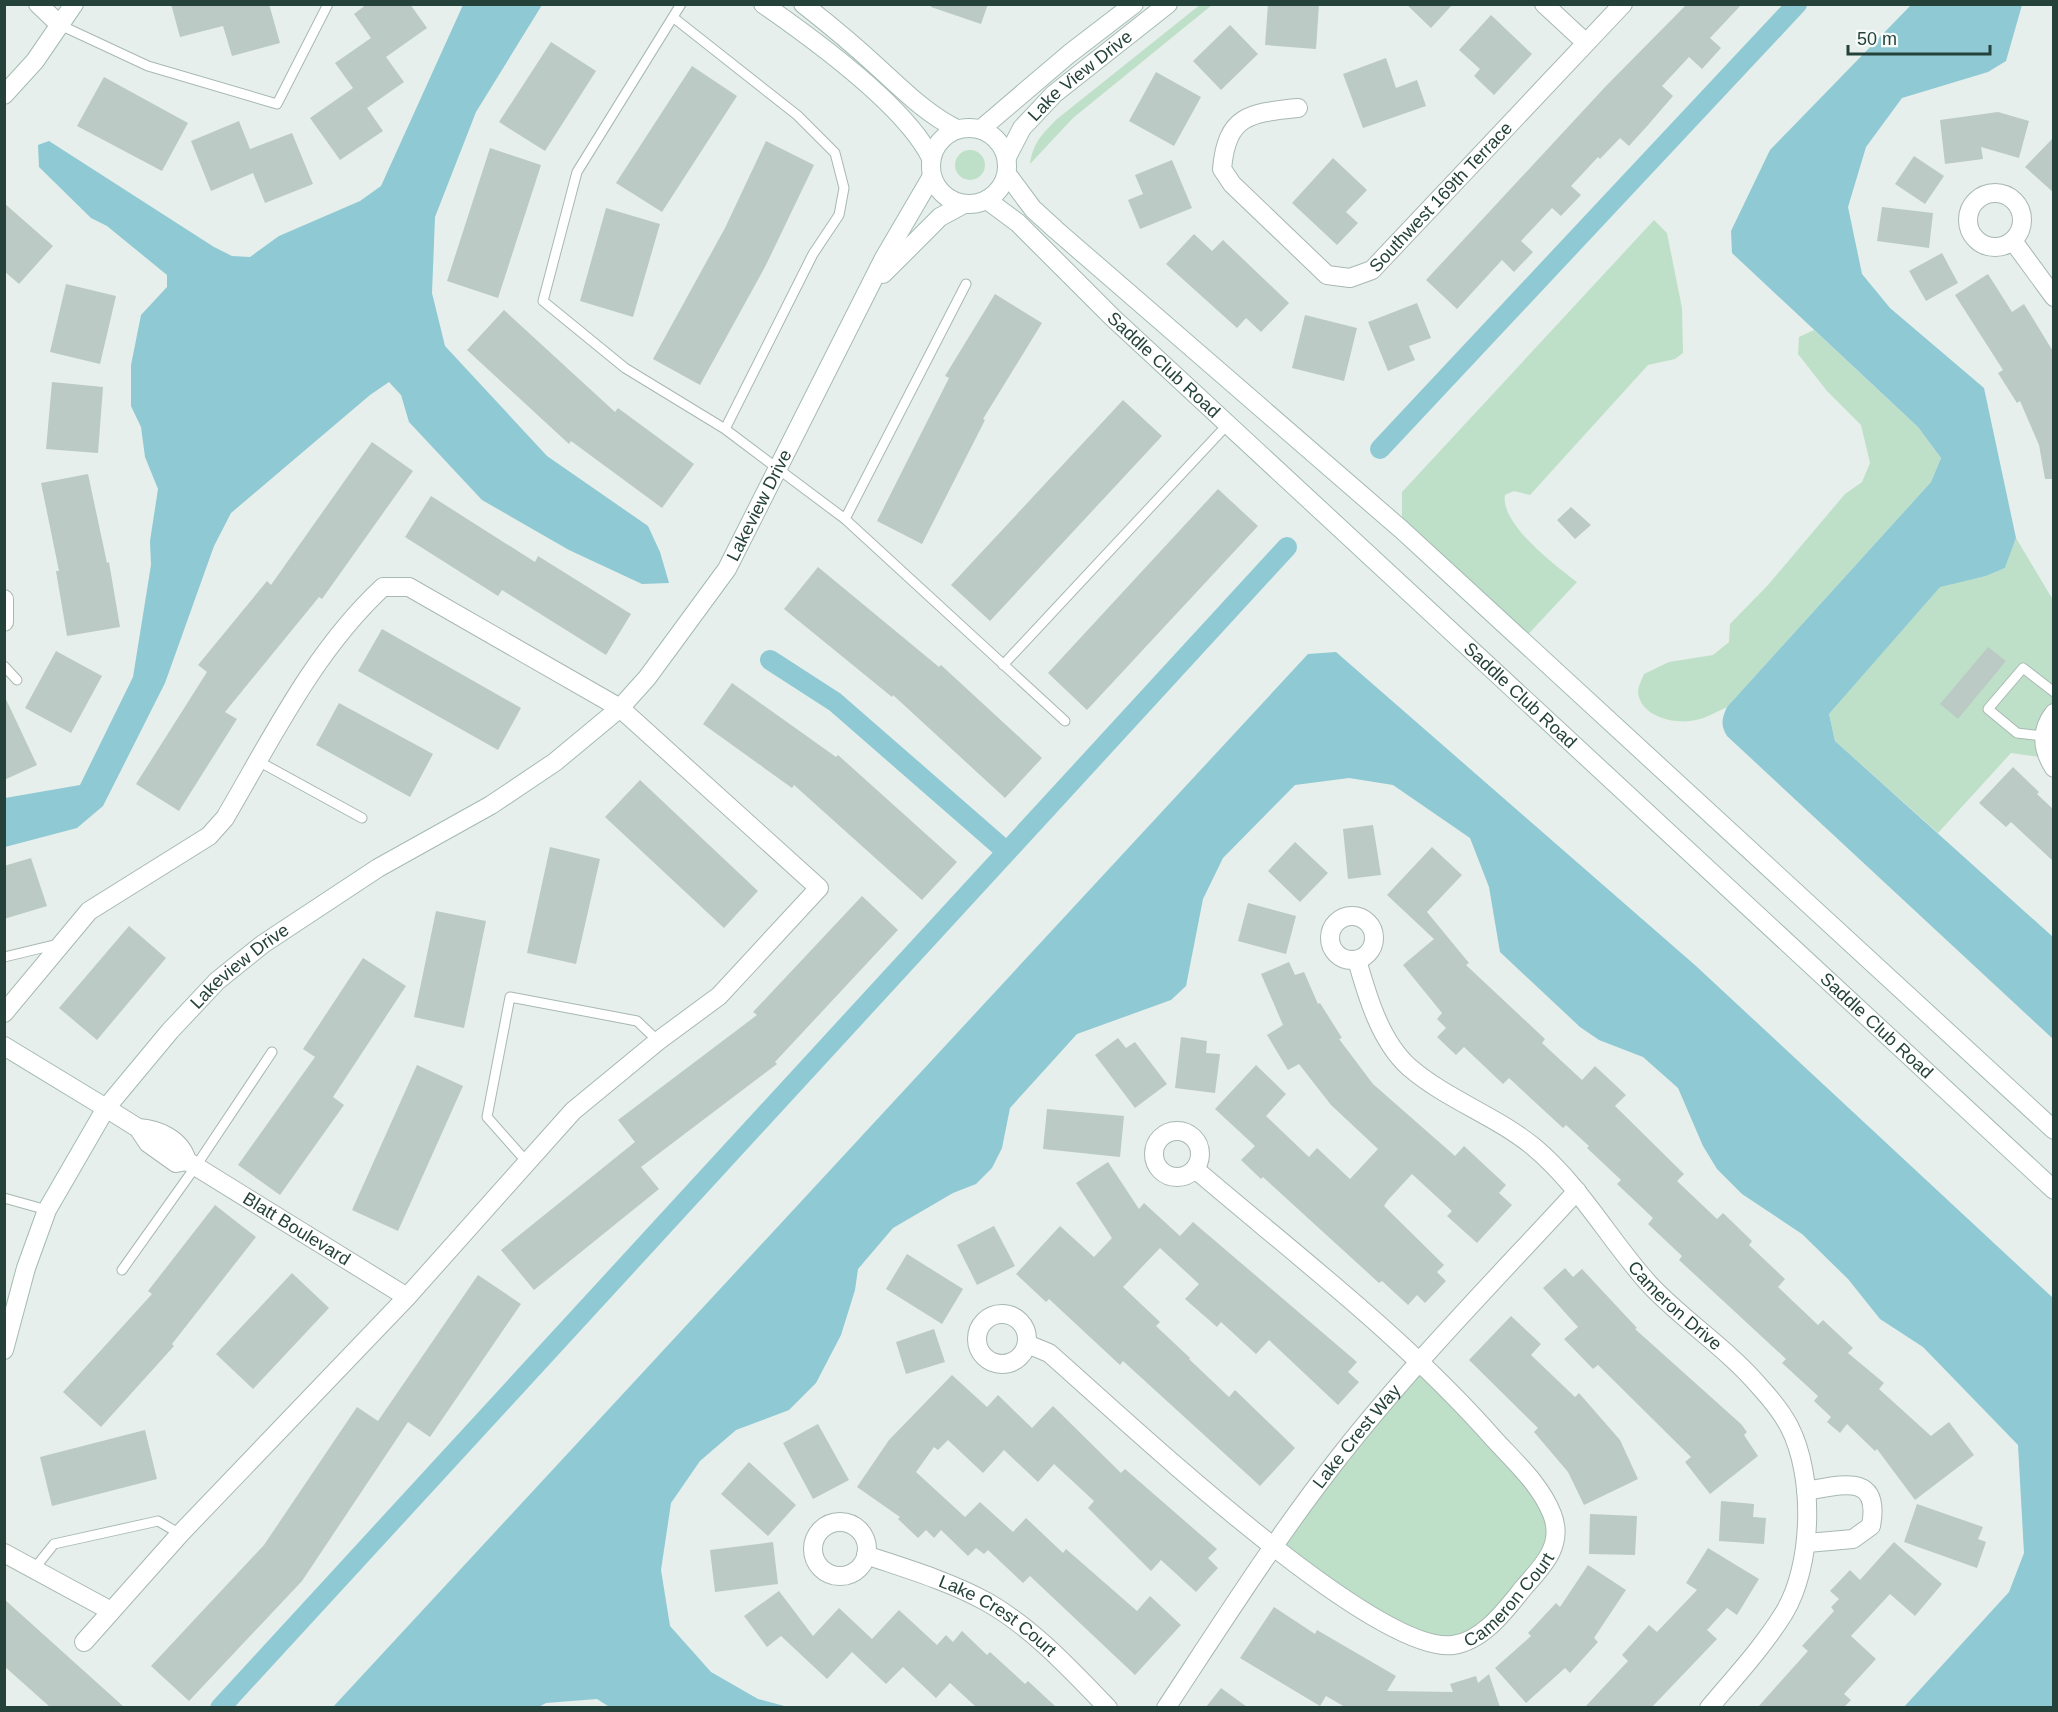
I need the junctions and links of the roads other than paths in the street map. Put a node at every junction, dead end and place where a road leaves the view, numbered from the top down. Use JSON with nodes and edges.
{"nodes":[{"id":1,"x":38,"y":4,"type":"edge"},
{"id":2,"x":74,"y":4,"type":"edge"},
{"id":3,"x":328,"y":4,"type":"edge"},
{"id":4,"x":681,"y":4,"type":"edge"},
{"id":5,"x":763,"y":4,"type":"edge"},
{"id":6,"x":803,"y":4,"type":"edge"},
{"id":7,"x":1134,"y":4,"type":"edge"},
{"id":8,"x":1168,"y":4,"type":"edge"},
{"id":9,"x":1544,"y":4,"type":"edge"},
{"id":10,"x":1623,"y":4,"type":"edge"},
{"id":11,"x":674,"y":18,"type":"junction"},
{"id":12,"x":60,"y":25,"type":"junction"},
{"id":13,"x":1585,"y":42,"type":"junction"},
{"id":14,"x":4,"y":95,"type":"edge"},
{"id":15,"x":1298,"y":108,"type":"dead end"},
{"id":16,"x":957,"y":129,"type":"junction"},
{"id":17,"x":981,"y":129,"type":"junction"},
{"id":18,"x":1007,"y":165,"type":"junction"},
{"id":19,"x":932,"y":167,"type":"junction"},
{"id":20,"x":987,"y":200,"type":"junction"},
{"id":21,"x":964,"y":204,"type":"junction"},
{"id":22,"x":2013,"y":241,"type":"dead end"},
{"id":23,"x":873,"y":284,"type":"junction"},
{"id":24,"x":966,"y":284,"type":"dead end"},
{"id":25,"x":2054,"y":297,"type":"edge"},
{"id":26,"x":1228,"y":424,"type":"junction"},
{"id":27,"x":725,"y":429,"type":"junction"},
{"id":28,"x":778,"y":469,"type":"junction"},
{"id":29,"x":845,"y":519,"type":"junction"},
{"id":30,"x":4,"y":600,"type":"edge"},
{"id":31,"x":4,"y":622,"type":"edge"},
{"id":32,"x":1004,"y":665,"type":"junction"},
{"id":33,"x":4,"y":666,"type":"edge"},
{"id":34,"x":17,"y":680,"type":"dead end"},
{"id":35,"x":2054,"y":692,"type":"edge"},
{"id":36,"x":620,"y":708,"type":"junction"},
{"id":37,"x":2054,"y":713,"type":"edge"},
{"id":38,"x":1065,"y":721,"type":"dead end"},
{"id":39,"x":2043,"y":736,"type":"junction"},
{"id":40,"x":258,"y":761,"type":"junction"},
{"id":41,"x":2054,"y":768,"type":"edge"},
{"id":42,"x":362,"y":818,"type":"dead end"},
{"id":43,"x":63,"y":943,"type":"junction"},
{"id":44,"x":4,"y":957,"type":"edge"},
{"id":45,"x":1357,"y":960,"type":"dead end"},
{"id":46,"x":4,"y":1013,"type":"edge"},
{"id":47,"x":658,"y":1041,"type":"junction"},
{"id":48,"x":4,"y":1046,"type":"edge"},
{"id":49,"x":272,"y":1052,"type":"dead end"},
{"id":50,"x":106,"y":1108,"type":"junction"},
{"id":51,"x":2054,"y":1130,"type":"edge"},
{"id":52,"x":526,"y":1161,"type":"junction"},
{"id":53,"x":191,"y":1163,"type":"junction"},
{"id":54,"x":1195,"y":1169,"type":"dead end"},
{"id":55,"x":2054,"y":1190,"type":"edge"},
{"id":56,"x":1577,"y":1191,"type":"junction"},
{"id":57,"x":4,"y":1198,"type":"edge"},
{"id":58,"x":47,"y":1210,"type":"junction"},
{"id":59,"x":122,"y":1270,"type":"dead end"},
{"id":60,"x":407,"y":1298,"type":"junction"},
{"id":61,"x":1027,"y":1344,"type":"dead end"},
{"id":62,"x":4,"y":1350,"type":"edge"},
{"id":63,"x":1421,"y":1361,"type":"junction"},
{"id":64,"x":1806,"y":1491,"type":"junction"},
{"id":65,"x":180,"y":1534,"type":"junction"},
{"id":66,"x":1807,"y":1543,"type":"junction"},
{"id":67,"x":1273,"y":1548,"type":"junction"},
{"id":68,"x":4,"y":1553,"type":"edge"},
{"id":69,"x":866,"y":1555,"type":"dead end"},
{"id":70,"x":34,"y":1569,"type":"junction"},
{"id":71,"x":111,"y":1611,"type":"junction"},
{"id":72,"x":84,"y":1642,"type":"dead end"},
{"id":73,"x":1108,"y":1707,"type":"edge"},
{"id":74,"x":1166,"y":1707,"type":"edge"},
{"id":75,"x":1709,"y":1707,"type":"edge"}],
"edges":[{"from":1,"to":12,"type":"street"},
{"from":2,"to":12,"type":"street"},
{"from":3,"to":12,"type":"lane"},
{"from":4,"to":11,"type":"lane"},
{"from":5,"to":19,"type":"street"},
{"from":6,"to":16,"type":"street"},
{"from":7,"to":17,"type":"street","name":"Lake View Drive"},
{"from":8,"to":18,"type":"street","name":"Lake View Drive"},
{"from":9,"to":13,"type":"street"},
{"from":10,"to":13,"type":"street","name":"Southwest 169th Terrace"},
{"from":11,"to":27,"type":"lane"},
{"from":11,"to":27,"type":"lane"},
{"from":12,"to":14,"type":"street"},
{"from":13,"to":15,"type":"street","name":"Southwest 169th Terrace"},
{"from":16,"to":17,"type":"street"},
{"from":16,"to":19,"type":"street"},
{"from":17,"to":18,"type":"street"},
{"from":18,"to":20,"type":"street"},
{"from":18,"to":51,"type":"street","name":"Saddle Club Road"},
{"from":19,"to":21,"type":"street"},
{"from":19,"to":23,"type":"street","name":"Lakeview Drive"},
{"from":20,"to":21,"type":"street"},
{"from":20,"to":26,"type":"street","name":"Saddle Club Road"},
{"from":21,"to":23,"type":"street","name":"Lakeview Drive"},
{"from":22,"to":25,"type":"street"},
{"from":23,"to":28,"type":"street","name":"Lakeview Drive"},
{"from":24,"to":29,"type":"lane"},
{"from":26,"to":32,"type":"lane"},
{"from":26,"to":55,"type":"street","name":"Saddle Club Road"},
{"from":27,"to":28,"type":"lane"},
{"from":28,"to":29,"type":"lane"},
{"from":28,"to":36,"type":"street","name":"Lakeview Drive"},
{"from":29,"to":32,"type":"lane"},
{"from":30,"to":31,"type":"street"},
{"from":32,"to":38,"type":"lane"},
{"from":33,"to":34,"type":"lane"},
{"from":35,"to":39,"type":"lane"},
{"from":36,"to":40,"type":"street"},
{"from":36,"to":47,"type":"street"},
{"from":36,"to":50,"type":"street","name":"Lakeview Drive"},
{"from":37,"to":39,"type":"street"},
{"from":39,"to":41,"type":"street"},
{"from":40,"to":42,"type":"lane"},
{"from":40,"to":43,"type":"street"},
{"from":43,"to":44,"type":"lane"},
{"from":43,"to":46,"type":"street"},
{"from":45,"to":56,"type":"street","name":"Cameron Drive"},
{"from":47,"to":52,"type":"street"},
{"from":47,"to":52,"type":"lane"},
{"from":48,"to":50,"type":"street","name":"Blatt Boulevard"},
{"from":49,"to":53,"type":"lane"},
{"from":50,"to":53,"type":"street","name":"Blatt Boulevard"},
{"from":50,"to":58,"type":"street","name":"Lakeview Drive"},
{"from":52,"to":60,"type":"street"},
{"from":53,"to":59,"type":"lane"},
{"from":53,"to":60,"type":"street","name":"Blatt Boulevard"},
{"from":54,"to":63,"type":"street","name":"Cameron Court"},
{"from":56,"to":63,"type":"street","name":"Lake Crest Way"},
{"from":56,"to":64,"type":"street","name":"Cameron Drive"},
{"from":57,"to":58,"type":"lane"},
{"from":58,"to":62,"type":"street","name":"Lakeview Drive"},
{"from":60,"to":65,"type":"street"},
{"from":61,"to":67,"type":"street","name":"Cameron Court"},
{"from":63,"to":67,"type":"street","name":"Lake Crest Way"},
{"from":63,"to":67,"type":"street","name":"Cameron Court"},
{"from":64,"to":66,"type":"street","name":"Cameron Drive"},
{"from":64,"to":66,"type":"street"},
{"from":65,"to":70,"type":"lane"},
{"from":65,"to":71,"type":"street"},
{"from":66,"to":75,"type":"street","name":"Cameron Drive"},
{"from":67,"to":74,"type":"street","name":"Lake Crest Way"},
{"from":68,"to":70,"type":"street"},
{"from":69,"to":73,"type":"street","name":"Lake Crest Court"},
{"from":70,"to":71,"type":"street"},
{"from":71,"to":72,"type":"street"}]}
